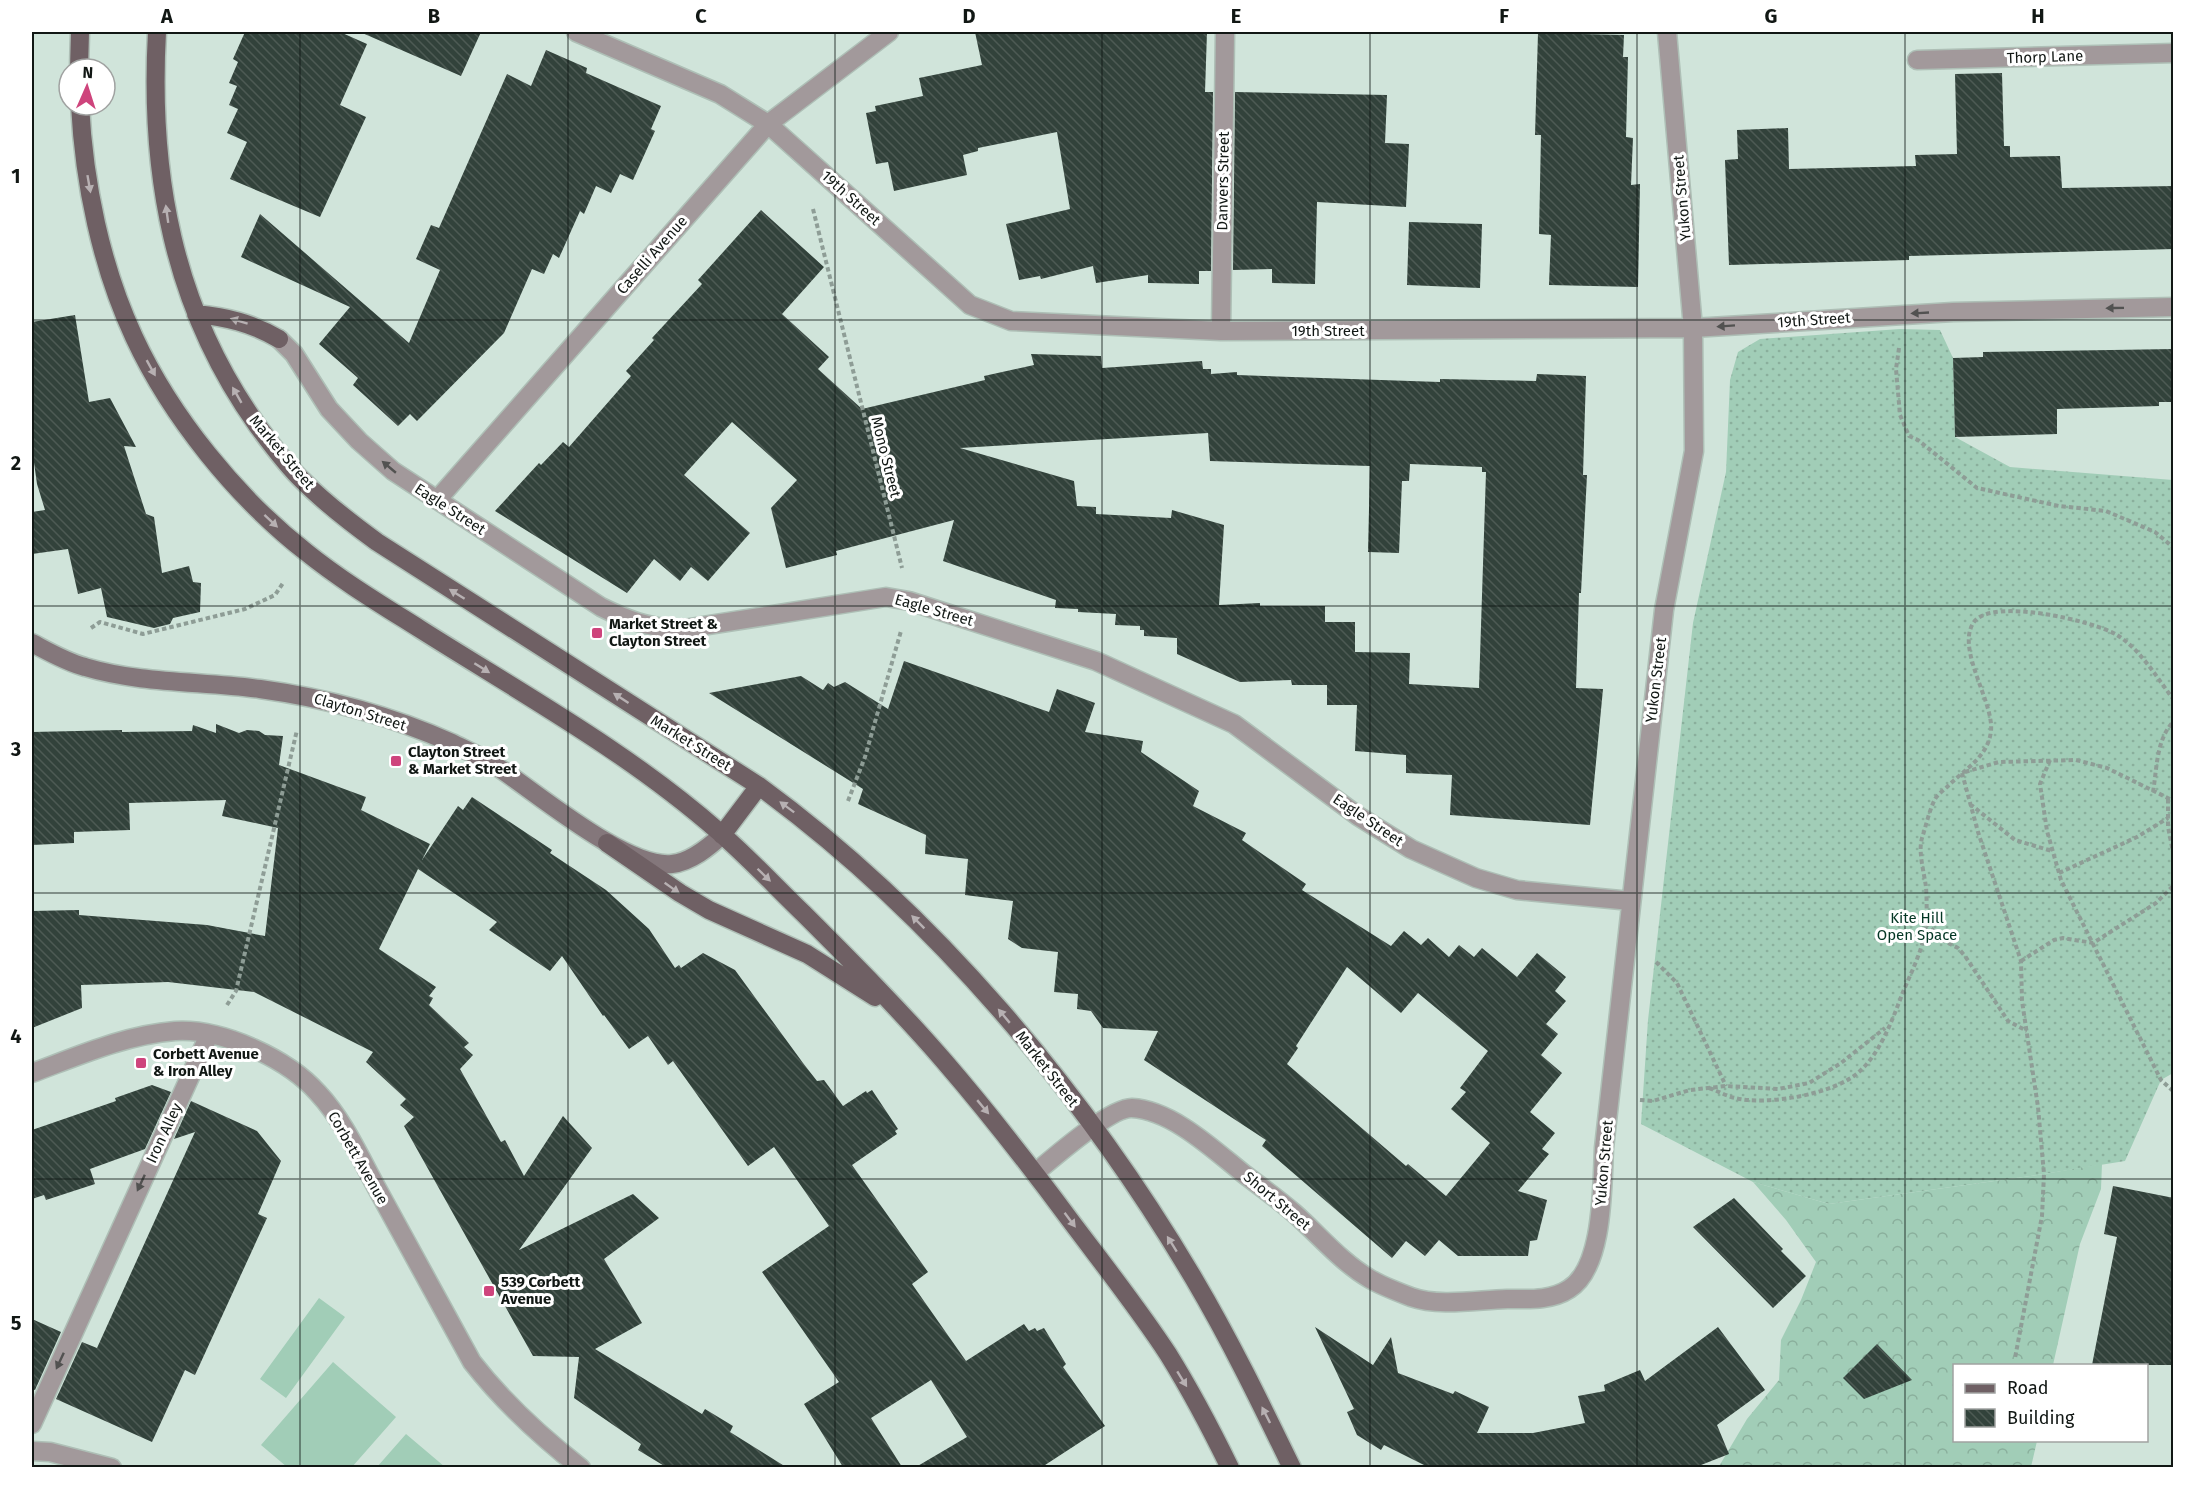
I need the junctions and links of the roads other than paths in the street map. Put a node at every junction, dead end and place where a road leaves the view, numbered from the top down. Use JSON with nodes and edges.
{"nodes":[{"id":1,"x":80,"y":32,"type":"edge"},
{"id":2,"x":157,"y":32,"type":"edge"},
{"id":3,"x":576,"y":32,"type":"edge"},
{"id":4,"x":889,"y":32,"type":"edge"},
{"id":5,"x":1225,"y":32,"type":"edge"},
{"id":6,"x":1667,"y":32,"type":"edge"},
{"id":7,"x":2174,"y":53,"type":"edge"},
{"id":8,"x":79,"y":57,"type":"edge"},
{"id":9,"x":1917,"y":60,"type":"dead end"},
{"id":10,"x":81,"y":117,"type":"edge"},
{"id":11,"x":768,"y":124,"type":"junction"},
{"id":12,"x":2174,"y":307,"type":"edge"},
{"id":13,"x":196,"y":314,"type":"junction"},
{"id":14,"x":1693,"y":328,"type":"junction"},
{"id":15,"x":1221,"y":331,"type":"junction"},
{"id":16,"x":279,"y":339,"type":"joint"},
{"id":17,"x":437,"y":500,"type":"junction"},
{"id":18,"x":32,"y":643,"type":"edge"},
{"id":19,"x":759,"y":786,"type":"junction"},
{"id":20,"x":722,"y":835,"type":"junction"},
{"id":21,"x":607,"y":843,"type":"junction"},
{"id":22,"x":1631,"y":902,"type":"junction"},
{"id":23,"x":904,"y":1016,"type":"junction"},
{"id":24,"x":209,"y":1035,"type":"junction"},
{"id":25,"x":32,"y":1073,"type":"edge"},
{"id":26,"x":1093,"y":1128,"type":"junction"},
{"id":27,"x":1035,"y":1173,"type":"junction"},
{"id":28,"x":1539,"y":1299,"type":"joint"},
{"id":29,"x":32,"y":1424,"type":"edge"},
{"id":30,"x":32,"y":1451,"type":"edge"},
{"id":31,"x":112,"y":1467,"type":"edge"},
{"id":32,"x":581,"y":1467,"type":"edge"},
{"id":33,"x":1230,"y":1467,"type":"edge"},
{"id":34,"x":1292,"y":1467,"type":"edge"}],
"edges":[{"from":1,"to":8,"type":"main road"},
{"from":13,"to":2,"type":"main road","name":"Market Street","one_way":true},
{"from":3,"to":11,"type":"street","name":"19th Street"},
{"from":4,"to":11,"type":"street","name":"Caselli Avenue"},
{"from":5,"to":15,"type":"street","name":"Danvers Street"},
{"from":6,"to":14,"type":"street","name":"Yukon Street"},
{"from":7,"to":9,"type":"street","name":"Thorp Lane"},
{"from":10,"to":20,"type":"main road","one_way":true},
{"from":11,"to":15,"type":"street","name":"19th Street"},
{"from":11,"to":17,"type":"street","name":"Caselli Avenue"},
{"from":12,"to":14,"type":"street","name":"19th Street","one_way":true},
{"from":16,"to":13,"type":"main road","one_way":true},
{"from":19,"to":13,"type":"main road","name":"Market Street","one_way":true},
{"from":14,"to":15,"type":"street","name":"19th Street"},
{"from":14,"to":22,"type":"street","name":"Yukon Street"},
{"from":17,"to":16,"type":"street","name":"Eagle Street","one_way":true},
{"from":17,"to":22,"type":"street","name":"Eagle Street"},
{"from":18,"to":21,"type":"main road","name":"Clayton Street"},
{"from":19,"to":20,"type":"main road"},
{"from":26,"to":19,"type":"main road","name":"Market Street","one_way":true},
{"from":20,"to":21,"type":"main road","name":"Clayton Street"},
{"from":20,"to":23,"type":"main road","one_way":true},
{"from":21,"to":23,"type":"main road","one_way":true},
{"from":22,"to":28,"type":"street","name":"Yukon Street"},
{"from":23,"to":27,"type":"main road","one_way":true},
{"from":24,"to":25,"type":"street","name":"Corbett Avenue"},
{"from":24,"to":29,"type":"street","name":"Iron Alley","one_way":true},
{"from":24,"to":32,"type":"street","name":"Corbett Avenue"},
{"from":26,"to":27,"type":"street","name":"Short Street"},
{"from":26,"to":28,"type":"street","name":"Short Street"},
{"from":34,"to":26,"type":"main road","name":"Market Street","one_way":true},
{"from":27,"to":33,"type":"main road","one_way":true},
{"from":30,"to":31,"type":"street"}]}
